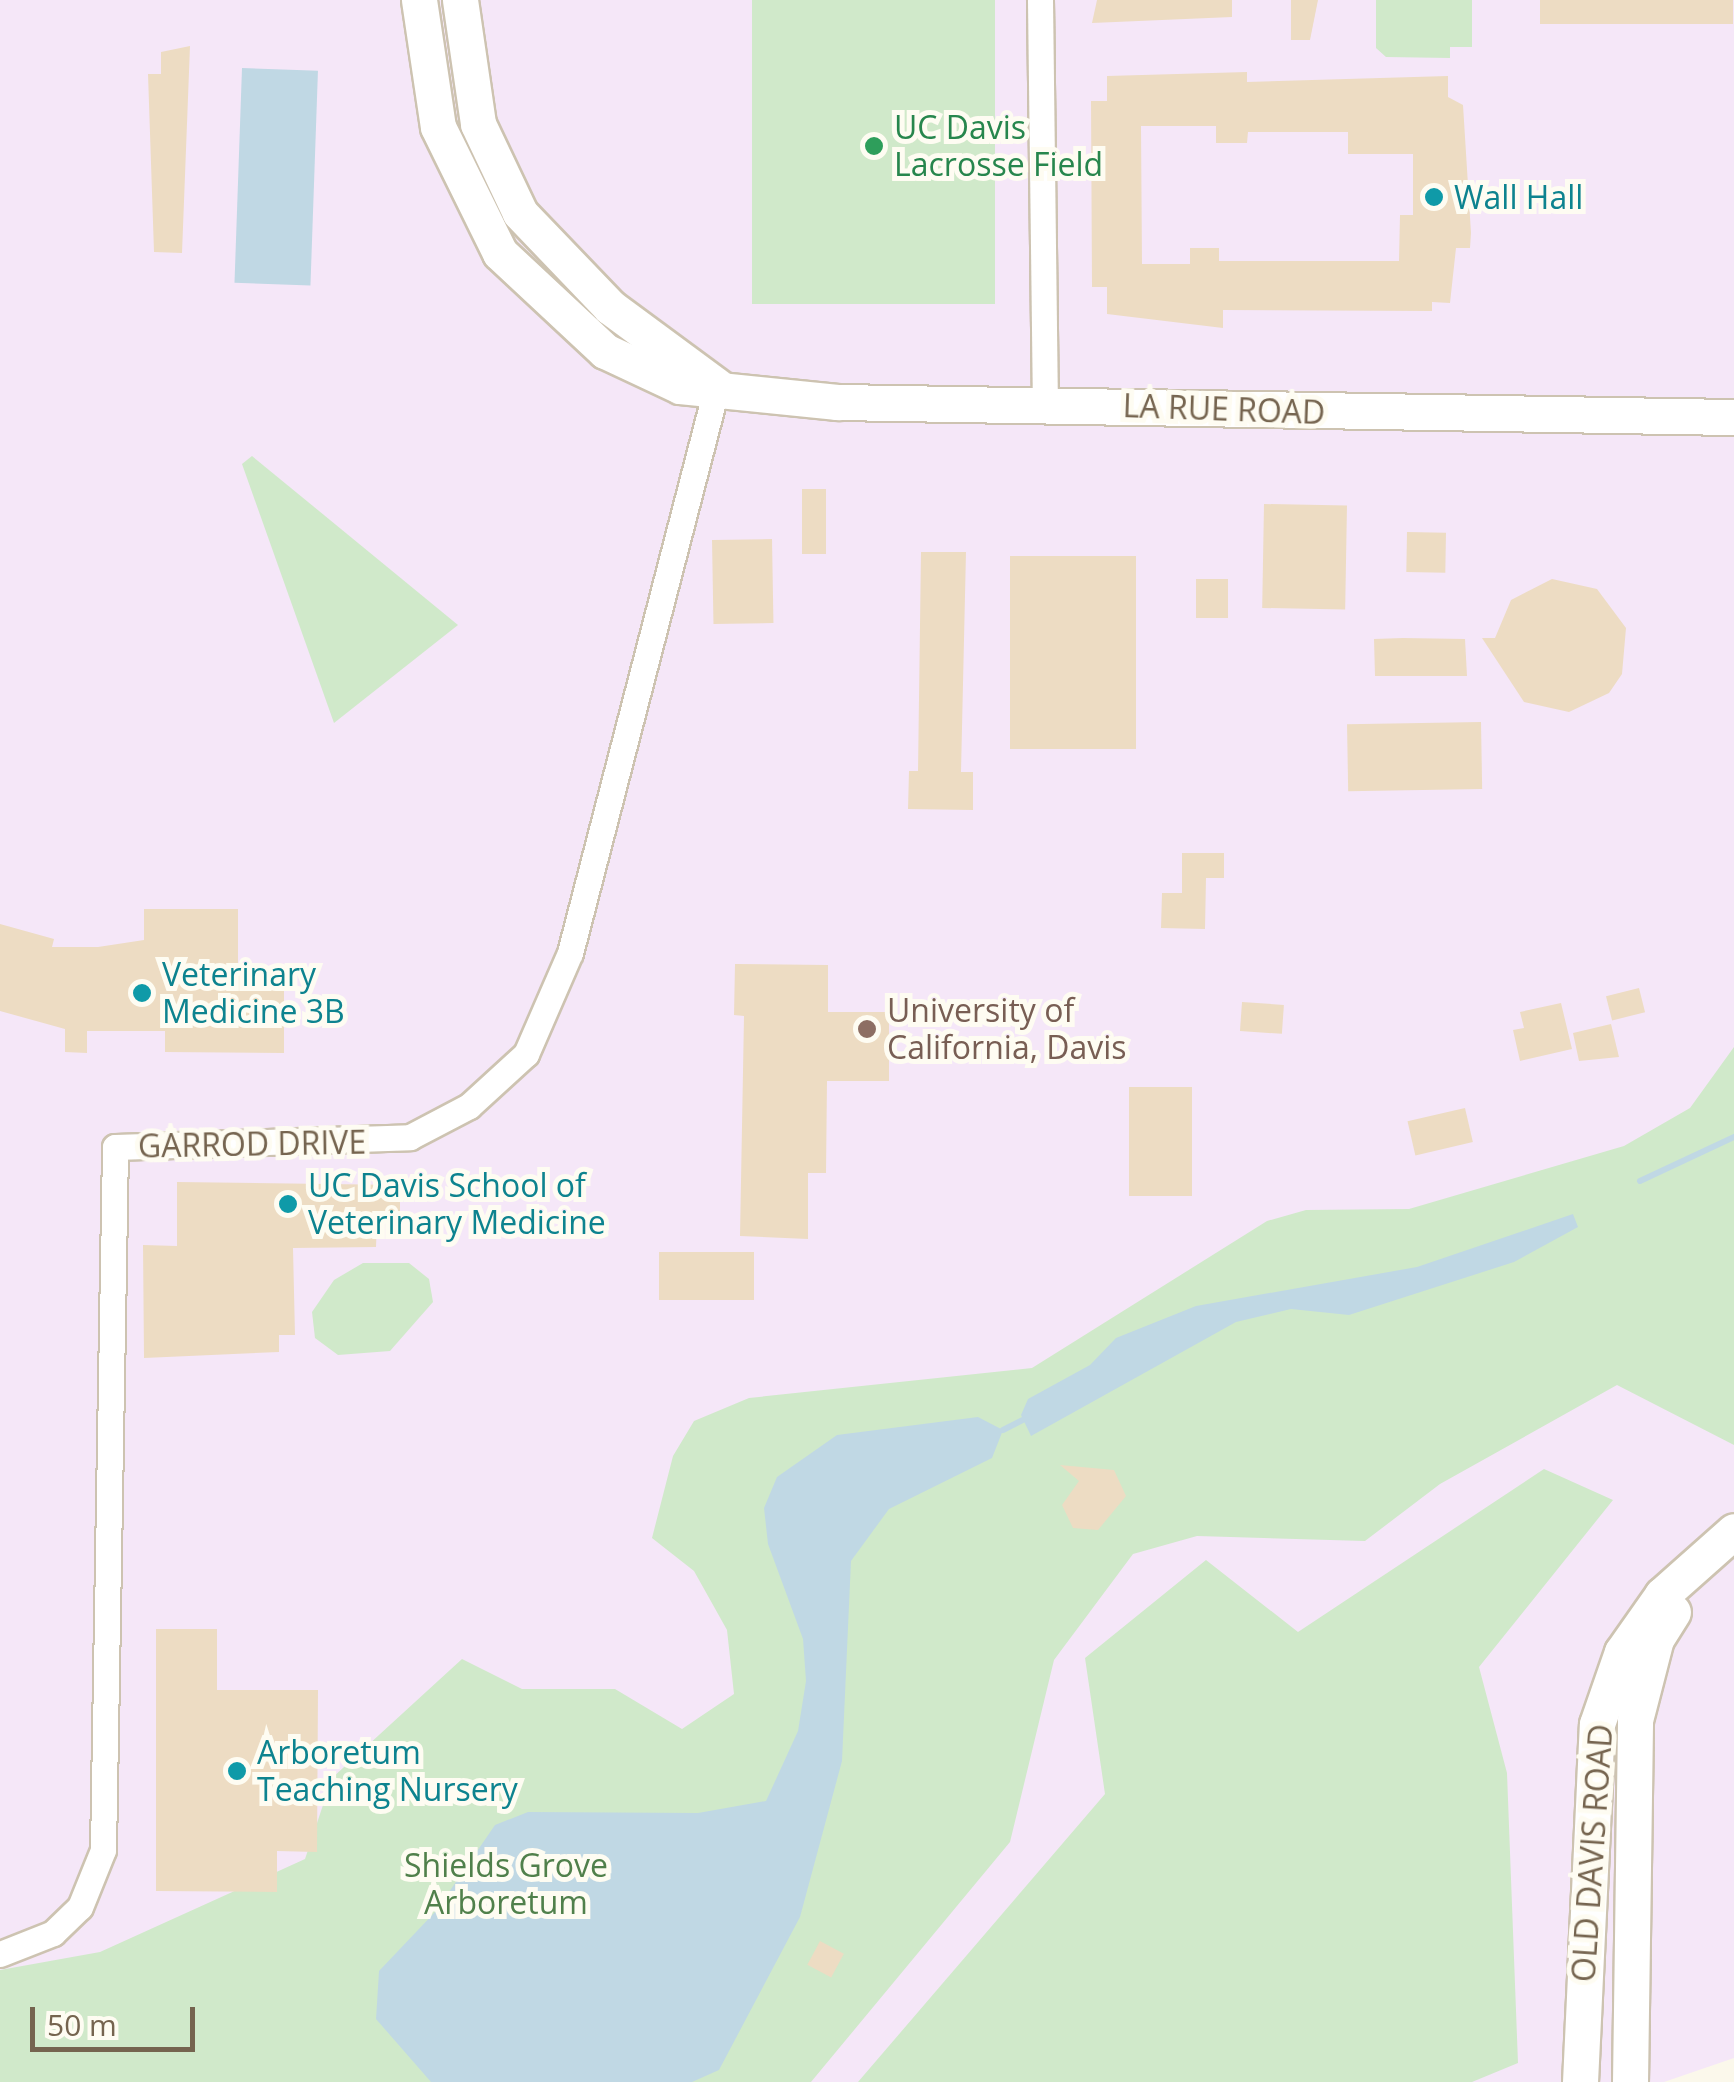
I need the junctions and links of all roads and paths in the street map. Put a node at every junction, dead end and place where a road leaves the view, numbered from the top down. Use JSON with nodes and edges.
{"nodes":[{"id":1,"x":418,"y":0,"type":"edge"},
{"id":2,"x":460,"y":0,"type":"edge"},
{"id":3,"x":1040,"y":0,"type":"edge"},
{"id":4,"x":716,"y":386,"type":"junction"},
{"id":5,"x":1045,"y":404,"type":"junction"},
{"id":6,"x":1734,"y":417,"type":"edge"},
{"id":7,"x":1725,"y":1537,"type":"edge"},
{"id":8,"x":0,"y":1954,"type":"edge"},
{"id":9,"x":1580,"y":2082,"type":"edge"},
{"id":10,"x":1630,"y":2082,"type":"edge"}],
"edges":[{"from":1,"to":4,"type":"street","name":"LA RUE ROAD"},
{"from":2,"to":4,"type":"street","name":"LA RUE ROAD"},
{"from":3,"to":5,"type":"street"},
{"from":4,"to":5,"type":"street","name":"LA RUE ROAD"},
{"from":4,"to":8,"type":"street","name":"GARROD DRIVE"},
{"from":5,"to":6,"type":"street","name":"LA RUE ROAD"},
{"from":7,"to":9,"type":"street","name":"OLD DAVIS ROAD"},
{"from":7,"to":10,"type":"street","name":"OLD DAVIS ROAD"}]}
